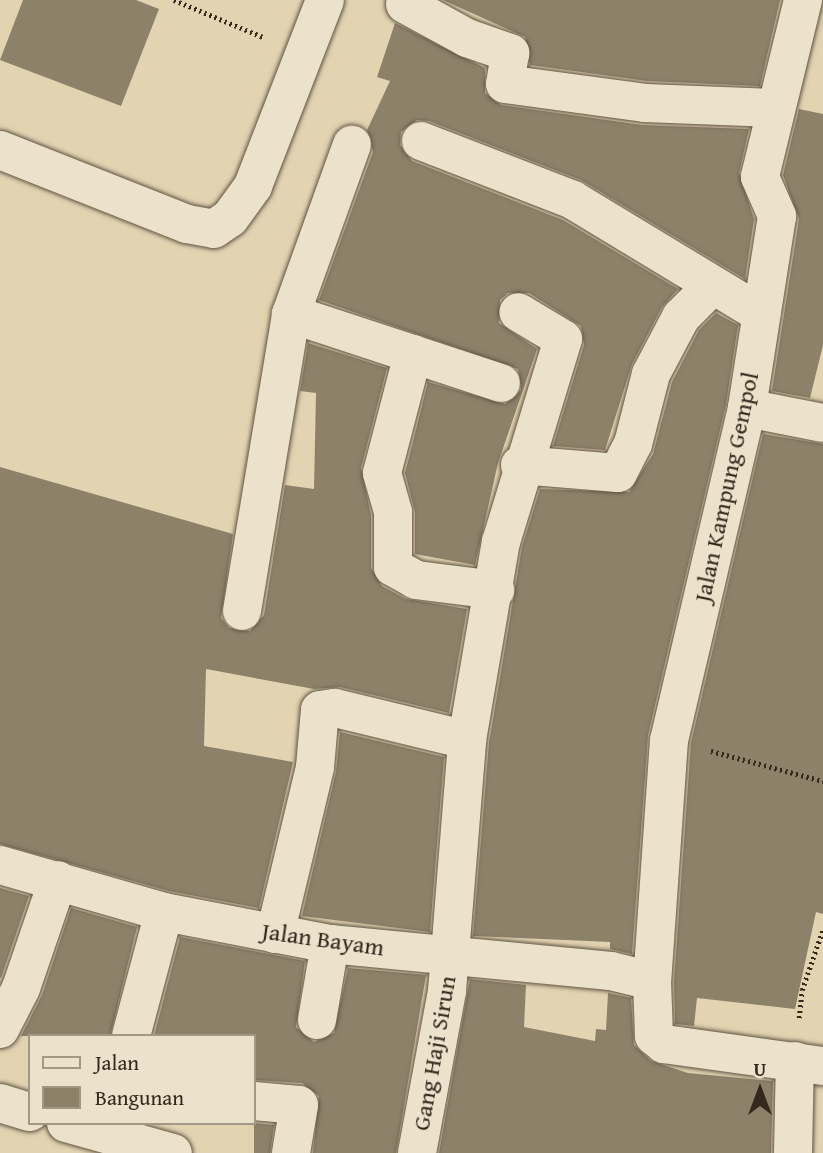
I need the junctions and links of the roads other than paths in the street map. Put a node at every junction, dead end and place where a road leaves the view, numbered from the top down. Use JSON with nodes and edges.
{"nodes":[{"id":1,"x":325,"y":0,"type":"edge"},
{"id":2,"x":803,"y":0,"type":"edge"},
{"id":3,"x":405,"y":4,"type":"dead end"},
{"id":4,"x":774,"y":108,"type":"junction"},
{"id":5,"x":421,"y":141,"type":"dead end"},
{"id":6,"x":352,"y":145,"type":"dead end"},
{"id":7,"x":0,"y":150,"type":"edge"},
{"id":8,"x":712,"y":286,"type":"junction"},
{"id":9,"x":518,"y":312,"type":"dead end"},
{"id":10,"x":291,"y":314,"type":"junction"},
{"id":11,"x":761,"y":314,"type":"junction"},
{"id":12,"x":413,"y":354,"type":"junction"},
{"id":13,"x":501,"y":383,"type":"dead end"},
{"id":14,"x":747,"y":408,"type":"junction"},
{"id":15,"x":823,"y":423,"type":"edge"},
{"id":16,"x":520,"y":465,"type":"junction"},
{"id":17,"x":495,"y":590,"type":"junction"},
{"id":18,"x":242,"y":611,"type":"dead end"},
{"id":19,"x":467,"y":740,"type":"junction"},
{"id":20,"x":0,"y":866,"type":"edge"},
{"id":21,"x":58,"y":880,"type":"junction"},
{"id":22,"x":164,"y":912,"type":"junction"},
{"id":23,"x":275,"y":934,"type":"junction"},
{"id":24,"x":330,"y":944,"type":"junction"},
{"id":25,"x":450,"y":954,"type":"junction"},
{"id":26,"x":652,"y":981,"type":"junction"},
{"id":27,"x":10,"y":986,"type":"edge"},
{"id":28,"x":317,"y":1020,"type":"dead end"},
{"id":29,"x":0,"y":1029,"type":"edge"},
{"id":30,"x":132,"y":1034,"type":"edge"},
{"id":31,"x":809,"y":1064,"type":"edge"},
{"id":32,"x":256,"y":1101,"type":"edge"},
{"id":33,"x":0,"y":1103,"type":"edge"},
{"id":34,"x":28,"y":1111,"type":"edge"},
{"id":35,"x":85,"y":1136,"type":"edge"},
{"id":36,"x":173,"y":1153,"type":"edge"},
{"id":37,"x":291,"y":1153,"type":"edge"},
{"id":38,"x":417,"y":1153,"type":"edge"},
{"id":39,"x":793,"y":1153,"type":"edge"}],
"edges":[{"from":1,"to":7,"type":"street"},
{"from":2,"to":4,"type":"street","name":"Jalan Kampung Gempol"},
{"from":3,"to":4,"type":"street"},
{"from":4,"to":11,"type":"street","name":"Jalan Kampung Gempol"},
{"from":5,"to":8,"type":"street"},
{"from":6,"to":10,"type":"street"},
{"from":8,"to":11,"type":"street"},
{"from":8,"to":16,"type":"street"},
{"from":9,"to":16,"type":"street","name":"Gang Haji Sirun"},
{"from":10,"to":12,"type":"street"},
{"from":10,"to":18,"type":"street"},
{"from":11,"to":14,"type":"street","name":"Jalan Kampung Gempol"},
{"from":12,"to":13,"type":"street"},
{"from":12,"to":17,"type":"street"},
{"from":14,"to":15,"type":"street"},
{"from":14,"to":26,"type":"street","name":"Jalan Kampung Gempol"},
{"from":16,"to":17,"type":"street","name":"Gang Haji Sirun"},
{"from":17,"to":19,"type":"street","name":"Gang Haji Sirun"},
{"from":19,"to":23,"type":"street"},
{"from":19,"to":25,"type":"street","name":"Gang Haji Sirun"},
{"from":20,"to":21,"type":"street","name":"Jalan Bayam"},
{"from":21,"to":22,"type":"street","name":"Jalan Bayam"},
{"from":21,"to":27,"type":"street"},
{"from":22,"to":23,"type":"street","name":"Jalan Bayam"},
{"from":22,"to":30,"type":"street"},
{"from":23,"to":24,"type":"street","name":"Jalan Bayam"},
{"from":24,"to":25,"type":"street","name":"Jalan Bayam"},
{"from":24,"to":28,"type":"street"},
{"from":25,"to":26,"type":"street","name":"Jalan Bayam"},
{"from":25,"to":38,"type":"street","name":"Gang Haji Sirun"},
{"from":26,"to":31,"type":"street","name":"Jalan Kampung Gempol"},
{"from":27,"to":29,"type":"street"},
{"from":31,"to":39,"type":"street"},
{"from":32,"to":37,"type":"street"},
{"from":33,"to":34,"type":"street"},
{"from":35,"to":36,"type":"street"}]}
